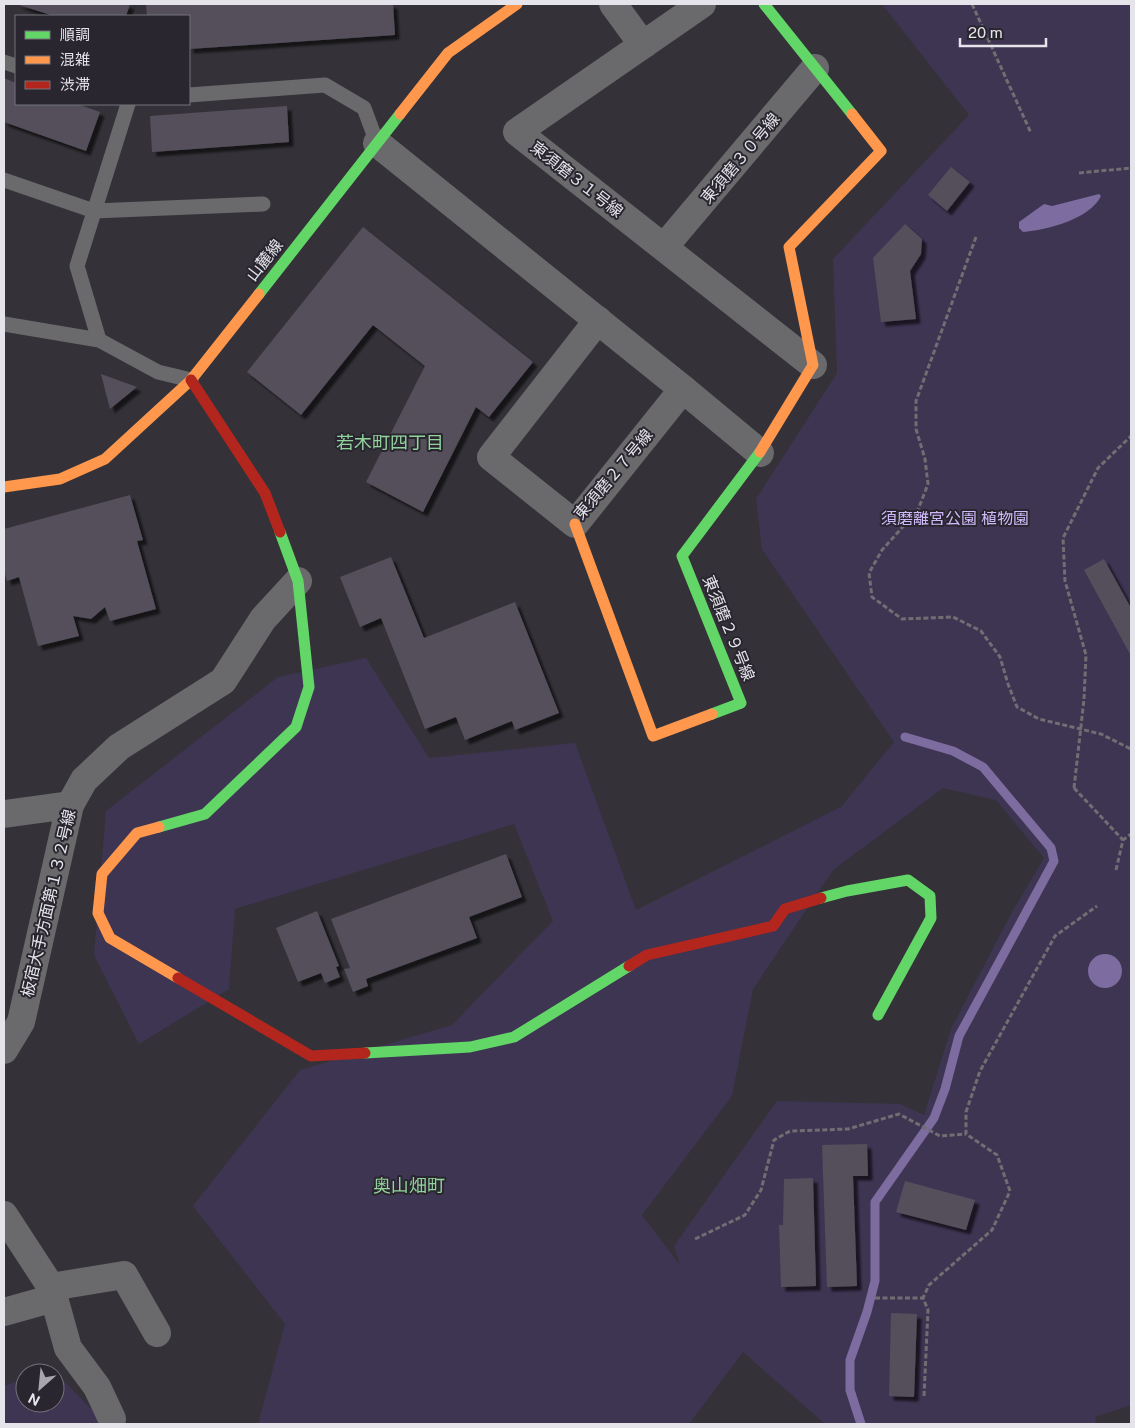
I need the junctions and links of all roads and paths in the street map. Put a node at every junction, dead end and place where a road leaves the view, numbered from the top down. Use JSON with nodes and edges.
{"nodes":[{"id":1,"x":517,"y":4,"type":"edge"},
{"id":2,"x":612,"y":4,"type":"edge"},
{"id":3,"x":702,"y":4,"type":"edge"},
{"id":4,"x":764,"y":4,"type":"edge"},
{"id":5,"x":972,"y":4,"type":"edge"},
{"id":6,"x":643,"y":45,"type":"junction"},
{"id":7,"x":815,"y":68,"type":"junction"},
{"id":8,"x":190,"y":94,"type":"edge"},
{"id":9,"x":128,"y":105,"type":"edge"},
{"id":10,"x":1031,"y":133,"type":"dead end"},
{"id":11,"x":377,"y":143,"type":"junction"},
{"id":12,"x":1131,"y":168,"type":"edge"},
{"id":13,"x":1079,"y":173,"type":"dead end"},
{"id":14,"x":4,"y":180,"type":"edge"},
{"id":15,"x":263,"y":204,"type":"dead end"},
{"id":16,"x":94,"y":211,"type":"junction"},
{"id":17,"x":976,"y":237,"type":"dead end"},
{"id":18,"x":664,"y":248,"type":"junction"},
{"id":19,"x":598,"y":320,"type":"junction"},
{"id":20,"x":4,"y":324,"type":"edge"},
{"id":21,"x":99,"y":340,"type":"junction"},
{"id":22,"x":814,"y":365,"type":"junction"},
{"id":23,"x":191,"y":380,"type":"junction"},
{"id":24,"x":683,"y":388,"type":"junction"},
{"id":25,"x":1131,"y":436,"type":"edge"},
{"id":26,"x":760,"y":453,"type":"junction"},
{"id":27,"x":4,"y":487,"type":"edge"},
{"id":28,"x":575,"y":524,"type":"junction"},
{"id":29,"x":298,"y":581,"type":"junction"},
{"id":30,"x":1131,"y":749,"type":"edge"},
{"id":31,"x":70,"y":806,"type":"junction"},
{"id":32,"x":4,"y":814,"type":"edge"},
{"id":33,"x":1131,"y":834,"type":"edge"},
{"id":34,"x":1123,"y":840,"type":"junction"},
{"id":35,"x":1116,"y":870,"type":"dead end"},
{"id":36,"x":1097,"y":906,"type":"dead end"},
{"id":37,"x":878,"y":1015,"type":"dead end"},
{"id":38,"x":4,"y":1050,"type":"edge"},
{"id":39,"x":966,"y":1134,"type":"junction"},
{"id":40,"x":4,"y":1215,"type":"edge"},
{"id":41,"x":696,"y":1239,"type":"dead end"},
{"id":42,"x":53,"y":1293,"type":"junction"},
{"id":43,"x":875,"y":1298,"type":"dead end"},
{"id":44,"x":924,"y":1298,"type":"junction"},
{"id":45,"x":4,"y":1312,"type":"edge"},
{"id":46,"x":157,"y":1333,"type":"dead end"},
{"id":47,"x":924,"y":1396,"type":"dead end"},
{"id":48,"x":112,"y":1420,"type":"dead end"}],
"edges":[{"from":1,"to":11,"type":"street","name":"山麓線"},
{"from":2,"to":6,"type":"street"},
{"from":3,"to":6,"type":"street","name":"東須磨３１号線"},
{"from":4,"to":7,"type":"street"},
{"from":5,"to":10,"type":"path"},
{"from":6,"to":18,"type":"street","name":"東須磨３１号線"},
{"from":7,"to":18,"type":"street","name":"東須磨３０号線"},
{"from":7,"to":22,"type":"street"},
{"from":8,"to":11,"type":"lane"},
{"from":9,"to":16,"type":"lane"},
{"from":11,"to":19,"type":"street"},
{"from":11,"to":23,"type":"street","name":"山麓線"},
{"from":12,"to":13,"type":"path"},
{"from":14,"to":16,"type":"lane"},
{"from":15,"to":16,"type":"lane"},
{"from":16,"to":21,"type":"lane"},
{"from":17,"to":30,"type":"path"},
{"from":18,"to":22,"type":"street","name":"東須磨３１号線"},
{"from":19,"to":24,"type":"street"},
{"from":19,"to":28,"type":"street","name":"東須磨２７号線"},
{"from":20,"to":21,"type":"lane"},
{"from":21,"to":23,"type":"lane"},
{"from":22,"to":26,"type":"street"},
{"from":23,"to":27,"type":"street","name":"山麓線"},
{"from":23,"to":29,"type":"street"},
{"from":24,"to":26,"type":"street"},
{"from":24,"to":28,"type":"street","name":"東須磨２７号線"},
{"from":25,"to":34,"type":"path","bridge":true},
{"from":26,"to":28,"type":"street","name":"東須磨２９号線"},
{"from":29,"to":31,"type":"street","name":"板宿大手方面第１３２号線"},
{"from":29,"to":37,"type":"street"},
{"from":31,"to":32,"type":"street"},
{"from":31,"to":38,"type":"street","name":"板宿大手方面第１３２号線"},
{"from":33,"to":34,"type":"path"},
{"from":34,"to":35,"type":"path"},
{"from":36,"to":39,"type":"path"},
{"from":39,"to":41,"type":"path"},
{"from":39,"to":44,"type":"path"},
{"from":40,"to":42,"type":"street"},
{"from":42,"to":45,"type":"street"},
{"from":42,"to":46,"type":"street"},
{"from":42,"to":48,"type":"street"},
{"from":43,"to":44,"type":"path"},
{"from":44,"to":47,"type":"path"}]}
